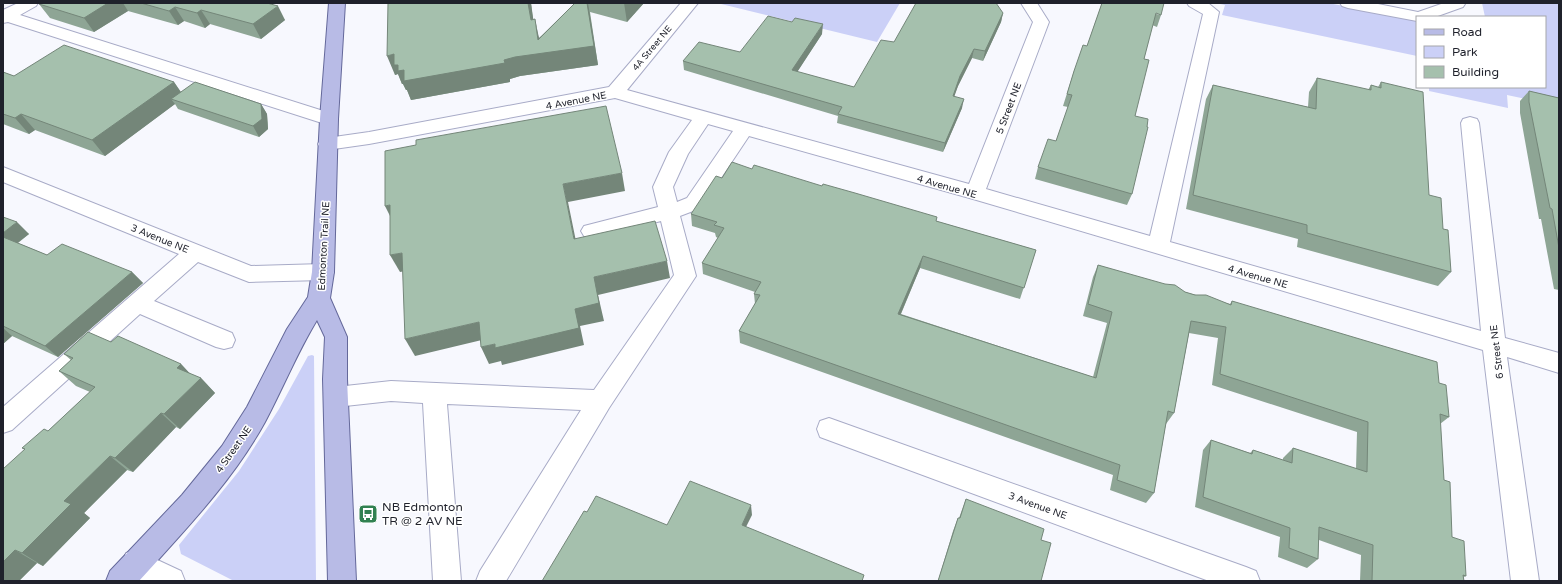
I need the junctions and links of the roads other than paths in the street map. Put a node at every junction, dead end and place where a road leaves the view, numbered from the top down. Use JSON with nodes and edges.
{"nodes":[{"id":1,"x":30,"y":3,"type":"edge"},
{"id":2,"x":337,"y":3,"type":"edge"},
{"id":3,"x":690,"y":3,"type":"edge"},
{"id":4,"x":1029,"y":3,"type":"edge"},
{"id":5,"x":1050,"y":3,"type":"edge"},
{"id":6,"x":1195,"y":3,"type":"edge"},
{"id":7,"x":1348,"y":3,"type":"edge"},
{"id":8,"x":1457,"y":4,"type":"edge"},
{"id":9,"x":4,"y":16,"type":"edge"},
{"id":10,"x":1416,"y":16,"type":"edge"},
{"id":11,"x":1422,"y":16,"type":"edge"},
{"id":12,"x":1041,"y":22,"type":"junction"},
{"id":13,"x":615,"y":92,"type":"junction"},
{"id":14,"x":704,"y":118,"type":"junction"},
{"id":15,"x":329,"y":119,"type":"junction"},
{"id":16,"x":1470,"y":123,"type":"dead end"},
{"id":17,"x":744,"y":129,"type":"junction"},
{"id":18,"x":327,"y":144,"type":"junction"},
{"id":19,"x":3,"y":174,"type":"edge"},
{"id":20,"x":975,"y":193,"type":"junction"},
{"id":21,"x":669,"y":212,"type":"junction"},
{"id":22,"x":591,"y":231,"type":"dead end"},
{"id":23,"x":1158,"y":247,"type":"junction"},
{"id":24,"x":195,"y":252,"type":"junction"},
{"id":25,"x":323,"y":272,"type":"junction"},
{"id":26,"x":320,"y":298,"type":"junction"},
{"id":27,"x":136,"y":303,"type":"junction"},
{"id":28,"x":224,"y":340,"type":"dead end"},
{"id":29,"x":1494,"y":344,"type":"junction"},
{"id":30,"x":1559,"y":363,"type":"edge"},
{"id":31,"x":434,"y":392,"type":"junction"},
{"id":32,"x":336,"y":397,"type":"junction"},
{"id":33,"x":600,"y":401,"type":"junction"},
{"id":34,"x":7,"y":412,"type":"edge"},
{"id":35,"x":829,"y":429,"type":"dead end"},
{"id":36,"x":128,"y":572,"type":"edge"},
{"id":37,"x":171,"y":581,"type":"edge"},
{"id":38,"x":342,"y":581,"type":"edge"},
{"id":39,"x":447,"y":581,"type":"edge"},
{"id":40,"x":490,"y":581,"type":"edge"},
{"id":41,"x":1246,"y":581,"type":"edge"},
{"id":42,"x":1525,"y":581,"type":"edge"}],
"edges":[{"from":1,"to":9,"type":"street"},
{"from":2,"to":15,"type":"main road","name":"Edmonton Trail NE"},
{"from":3,"to":13,"type":"street","name":"4A Street NE"},
{"from":4,"to":12,"type":"street"},
{"from":5,"to":12,"type":"street","name":"5 Street NE"},
{"from":6,"to":23,"type":"street"},
{"from":7,"to":10,"type":"street"},
{"from":8,"to":11,"type":"street"},
{"from":9,"to":15,"type":"street"},
{"from":12,"to":20,"type":"street","name":"5 Street NE"},
{"from":13,"to":14,"type":"street","name":"4 Avenue NE"},
{"from":13,"to":18,"type":"street","name":"4 Avenue NE"},
{"from":14,"to":17,"type":"street","name":"4 Avenue NE"},
{"from":14,"to":21,"type":"street"},
{"from":15,"to":18,"type":"main road","name":"Edmonton Trail NE"},
{"from":16,"to":29,"type":"street","name":"6 Street NE"},
{"from":17,"to":20,"type":"street","name":"4 Avenue NE"},
{"from":17,"to":21,"type":"street"},
{"from":18,"to":25,"type":"main road","name":"Edmonton Trail NE"},
{"from":19,"to":24,"type":"street","name":"3 Avenue NE"},
{"from":20,"to":23,"type":"street","name":"4 Avenue NE"},
{"from":21,"to":22,"type":"street"},
{"from":21,"to":33,"type":"street"},
{"from":23,"to":29,"type":"street","name":"4 Avenue NE"},
{"from":24,"to":25,"type":"street","name":"3 Avenue NE"},
{"from":24,"to":27,"type":"street"},
{"from":25,"to":26,"type":"main road","name":"Edmonton Trail NE"},
{"from":26,"to":32,"type":"main road","name":"Edmonton Trail NE"},
{"from":26,"to":36,"type":"main road","name":"4 Street NE"},
{"from":27,"to":28,"type":"street"},
{"from":27,"to":34,"type":"street"},
{"from":29,"to":30,"type":"street","name":"4 Avenue NE"},
{"from":29,"to":42,"type":"street","name":"6 Street NE"},
{"from":31,"to":32,"type":"street"},
{"from":31,"to":33,"type":"street"},
{"from":31,"to":39,"type":"street"},
{"from":32,"to":38,"type":"main road","name":"Edmonton Trail NE"},
{"from":33,"to":40,"type":"street"},
{"from":35,"to":41,"type":"street","name":"3 Avenue NE"},
{"from":36,"to":37,"type":"street"}]}
